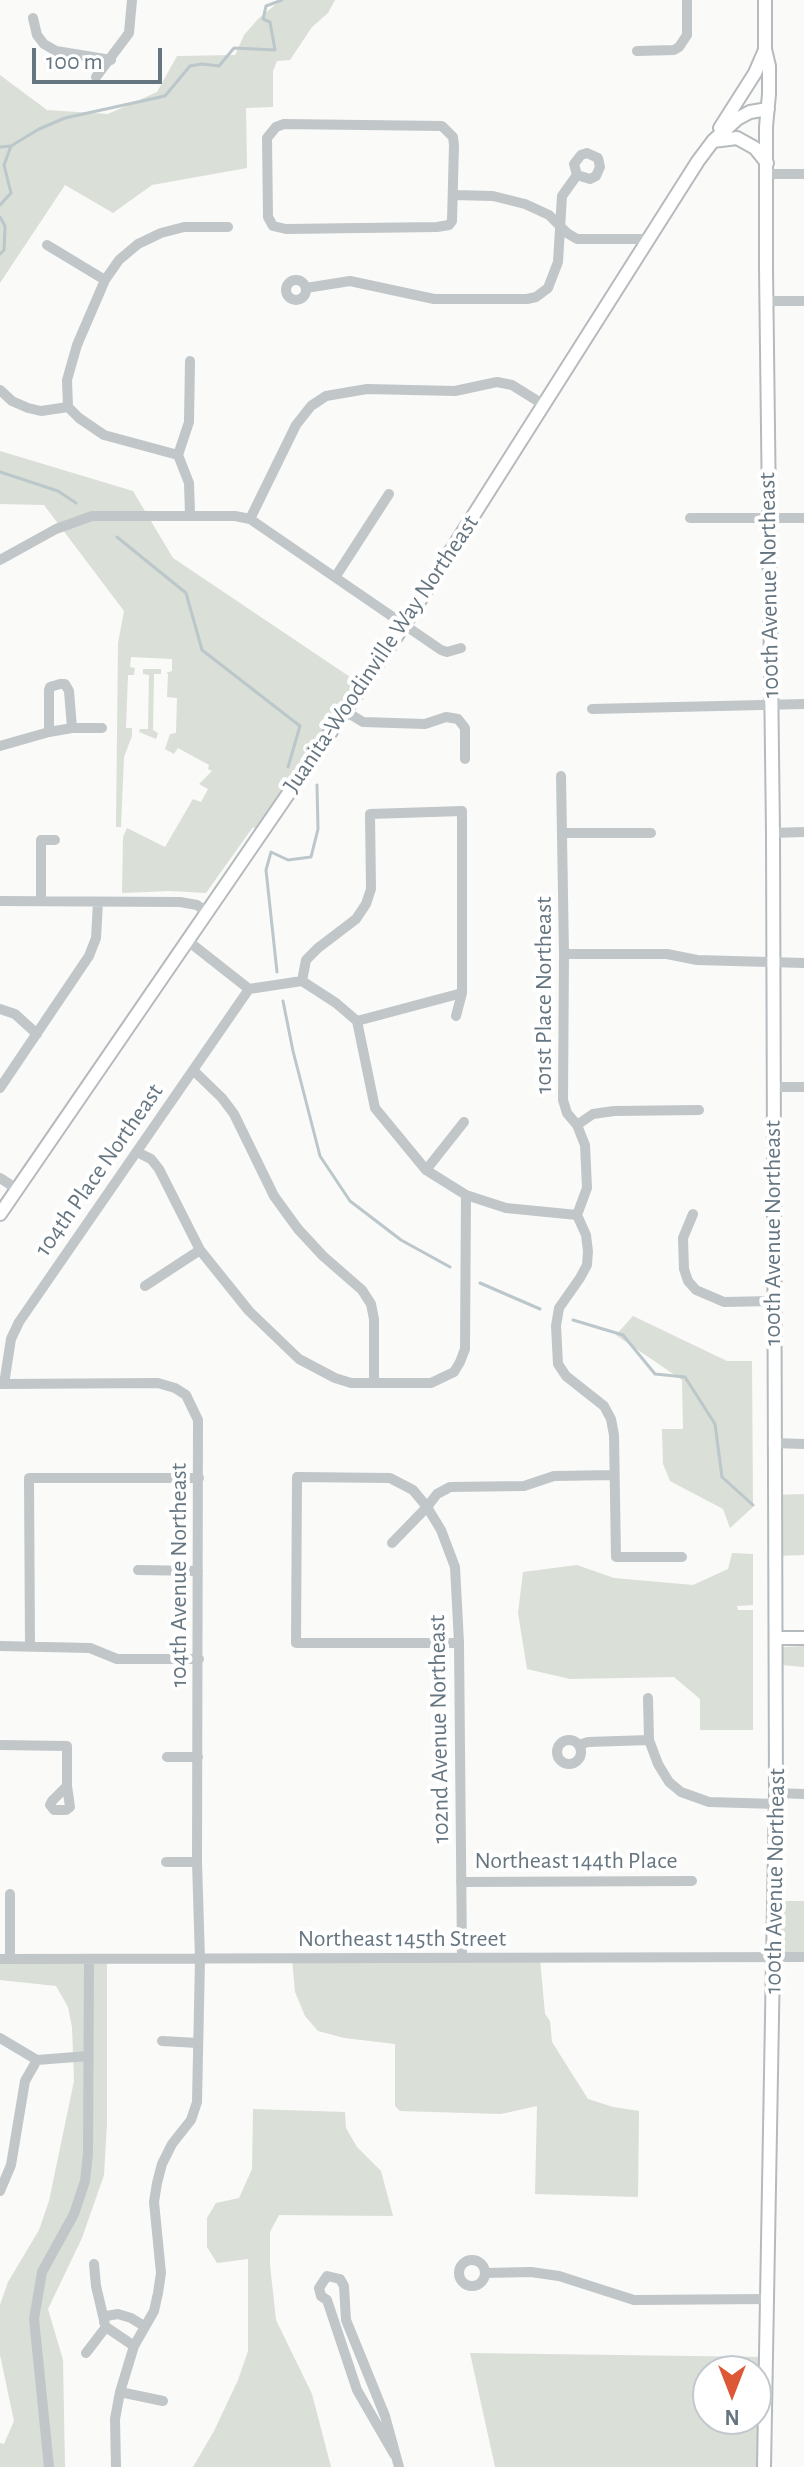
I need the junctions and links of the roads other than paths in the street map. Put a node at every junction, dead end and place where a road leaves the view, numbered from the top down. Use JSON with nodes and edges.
{"nodes":[{"id":1,"x":132,"y":0,"type":"edge"},
{"id":2,"x":687,"y":0,"type":"edge"},
{"id":3,"x":765,"y":0,"type":"edge"},
{"id":4,"x":33,"y":18,"type":"dead end"},
{"id":5,"x":765,"y":49,"type":"junction"},
{"id":6,"x":637,"y":51,"type":"dead end"},
{"id":7,"x":111,"y":60,"type":"junction"},
{"id":8,"x":96,"y":77,"type":"dead end"},
{"id":9,"x":768,"y":109,"type":"junction"},
{"id":10,"x":713,"y":141,"type":"junction"},
{"id":11,"x":768,"y":169,"type":"junction"},
{"id":12,"x":804,"y":174,"type":"edge"},
{"id":13,"x":577,"y":175,"type":"dead end"},
{"id":14,"x":454,"y":195,"type":"junction"},
{"id":15,"x":228,"y":227,"type":"dead end"},
{"id":16,"x":561,"y":228,"type":"junction"},
{"id":17,"x":649,"y":239,"type":"junction"},
{"id":18,"x":47,"y":245,"type":"dead end"},
{"id":19,"x":105,"y":280,"type":"junction"},
{"id":20,"x":306,"y":288,"type":"dead end"},
{"id":21,"x":767,"y":301,"type":"junction"},
{"id":22,"x":804,"y":301,"type":"edge"},
{"id":23,"x":190,"y":361,"type":"dead end"},
{"id":24,"x":0,"y":390,"type":"edge"},
{"id":25,"x":544,"y":405,"type":"junction"},
{"id":26,"x":68,"y":407,"type":"junction"},
{"id":27,"x":178,"y":455,"type":"junction"},
{"id":28,"x":389,"y":494,"type":"dead end"},
{"id":29,"x":190,"y":514,"type":"junction"},
{"id":30,"x":768,"y":517,"type":"junction"},
{"id":31,"x":690,"y":518,"type":"dead end"},
{"id":32,"x":804,"y":518,"type":"edge"},
{"id":33,"x":250,"y":519,"type":"junction"},
{"id":34,"x":0,"y":560,"type":"edge"},
{"id":35,"x":336,"y":576,"type":"junction"},
{"id":36,"x":404,"y":625,"type":"junction"},
{"id":37,"x":461,"y":648,"type":"dead end"},
{"id":38,"x":770,"y":703,"type":"junction"},
{"id":39,"x":804,"y":704,"type":"edge"},
{"id":40,"x":592,"y":709,"type":"dead end"},
{"id":41,"x":345,"y":711,"type":"junction"},
{"id":42,"x":72,"y":728,"type":"junction"},
{"id":43,"x":102,"y":728,"type":"dead end"},
{"id":44,"x":49,"y":732,"type":"junction"},
{"id":45,"x":0,"y":746,"type":"edge"},
{"id":46,"x":465,"y":759,"type":"dead end"},
{"id":47,"x":561,"y":776,"type":"dead end"},
{"id":48,"x":804,"y":832,"type":"edge"},
{"id":49,"x":562,"y":833,"type":"junction"},
{"id":50,"x":651,"y":833,"type":"dead end"},
{"id":51,"x":773,"y":833,"type":"junction"},
{"id":52,"x":55,"y":840,"type":"dead end"},
{"id":53,"x":0,"y":901,"type":"edge"},
{"id":54,"x":41,"y":901,"type":"junction"},
{"id":55,"x":98,"y":902,"type":"junction"},
{"id":56,"x":208,"y":913,"type":"junction"},
{"id":57,"x":188,"y":941,"type":"junction"},
{"id":58,"x":564,"y":954,"type":"junction"},
{"id":59,"x":772,"y":962,"type":"junction"},
{"id":60,"x":804,"y":963,"type":"edge"},
{"id":61,"x":302,"y":981,"type":"junction"},
{"id":62,"x":249,"y":989,"type":"junction"},
{"id":63,"x":462,"y":993,"type":"junction"},
{"id":64,"x":0,"y":1009,"type":"edge"},
{"id":65,"x":456,"y":1016,"type":"dead end"},
{"id":66,"x":357,"y":1021,"type":"junction"},
{"id":67,"x":37,"y":1034,"type":"junction"},
{"id":68,"x":193,"y":1070,"type":"junction"},
{"id":69,"x":773,"y":1087,"type":"junction"},
{"id":70,"x":804,"y":1087,"type":"edge"},
{"id":71,"x":0,"y":1088,"type":"edge"},
{"id":72,"x":699,"y":1110,"type":"dead end"},
{"id":73,"x":464,"y":1122,"type":"dead end"},
{"id":74,"x":577,"y":1125,"type":"junction"},
{"id":75,"x":137,"y":1152,"type":"junction"},
{"id":76,"x":426,"y":1170,"type":"junction"},
{"id":77,"x":0,"y":1178,"type":"edge"},
{"id":78,"x":17,"y":1189,"type":"junction"},
{"id":79,"x":466,"y":1195,"type":"junction"},
{"id":80,"x":0,"y":1214,"type":"edge"},
{"id":81,"x":693,"y":1214,"type":"dead end"},
{"id":82,"x":577,"y":1215,"type":"junction"},
{"id":83,"x":200,"y":1250,"type":"junction"},
{"id":84,"x":145,"y":1286,"type":"dead end"},
{"id":85,"x":773,"y":1301,"type":"junction"},
{"id":86,"x":374,"y":1383,"type":"junction"},
{"id":87,"x":2,"y":1384,"type":"edge"},
{"id":88,"x":773,"y":1443,"type":"junction"},
{"id":89,"x":804,"y":1444,"type":"edge"},
{"id":90,"x":614,"y":1475,"type":"junction"},
{"id":91,"x":199,"y":1478,"type":"junction"},
{"id":92,"x":427,"y":1507,"type":"junction"},
{"id":93,"x":392,"y":1543,"type":"dead end"},
{"id":94,"x":682,"y":1557,"type":"dead end"},
{"id":95,"x":138,"y":1570,"type":"dead end"},
{"id":96,"x":198,"y":1571,"type":"junction"},
{"id":97,"x":776,"y":1638,"type":"junction"},
{"id":98,"x":804,"y":1638,"type":"edge"},
{"id":99,"x":459,"y":1643,"type":"junction"},
{"id":100,"x":0,"y":1646,"type":"edge"},
{"id":101,"x":30,"y":1647,"type":"junction"},
{"id":102,"x":199,"y":1659,"type":"junction"},
{"id":103,"x":648,"y":1698,"type":"dead end"},
{"id":104,"x":649,"y":1740,"type":"junction"},
{"id":105,"x":0,"y":1745,"type":"edge"},
{"id":106,"x":579,"y":1745,"type":"dead end"},
{"id":107,"x":167,"y":1757,"type":"dead end"},
{"id":108,"x":198,"y":1757,"type":"junction"},
{"id":109,"x":67,"y":1786,"type":"dead end"},
{"id":110,"x":804,"y":1794,"type":"edge"},
{"id":111,"x":776,"y":1798,"type":"junction"},
{"id":112,"x":166,"y":1862,"type":"dead end"},
{"id":113,"x":197,"y":1862,"type":"junction"},
{"id":114,"x":692,"y":1881,"type":"dead end"},
{"id":115,"x":461,"y":1882,"type":"junction"},
{"id":116,"x":10,"y":1894,"type":"dead end"},
{"id":117,"x":774,"y":1956,"type":"junction"},
{"id":118,"x":804,"y":1957,"type":"edge"},
{"id":119,"x":462,"y":1958,"type":"junction"},
{"id":120,"x":5,"y":1959,"type":"edge"},
{"id":121,"x":200,"y":1959,"type":"junction"},
{"id":122,"x":89,"y":1961,"type":"junction"},
{"id":123,"x":0,"y":2038,"type":"edge"},
{"id":124,"x":162,"y":2041,"type":"dead end"},
{"id":125,"x":198,"y":2043,"type":"junction"},
{"id":126,"x":88,"y":2056,"type":"junction"},
{"id":127,"x":37,"y":2060,"type":"junction"},
{"id":128,"x":0,"y":2191,"type":"edge"},
{"id":129,"x":94,"y":2264,"type":"dead end"},
{"id":130,"x":485,"y":2273,"type":"dead end"},
{"id":131,"x":766,"y":2299,"type":"junction"},
{"id":132,"x":105,"y":2325,"type":"junction"},
{"id":133,"x":144,"y":2326,"type":"junction"},
{"id":134,"x":134,"y":2346,"type":"junction"},
{"id":135,"x":86,"y":2353,"type":"dead end"},
{"id":136,"x":120,"y":2392,"type":"junction"},
{"id":137,"x":163,"y":2401,"type":"dead end"},
{"id":138,"x":394,"y":2454,"type":"junction"},
{"id":139,"x":49,"y":2467,"type":"edge"},
{"id":140,"x":116,"y":2467,"type":"edge"},
{"id":141,"x":399,"y":2467,"type":"edge"},
{"id":142,"x":764,"y":2467,"type":"edge"}],
"edges":[{"from":1,"to":7,"type":"street"},
{"from":2,"to":6,"type":"street"},
{"from":3,"to":5,"type":"main road","name":"100th Avenue Northeast"},
{"from":4,"to":7,"type":"street"},
{"from":5,"to":9,"type":"main road","name":"100th Avenue Northeast"},
{"from":5,"to":10,"type":"main road"},
{"from":7,"to":8,"type":"street"},
{"from":9,"to":10,"type":"main road","name":"Juanita-Woodinville Way Northeast"},
{"from":9,"to":11,"type":"main road","name":"100th Avenue Northeast"},
{"from":10,"to":11,"type":"main road"},
{"from":10,"to":17,"type":"main road","name":"Juanita-Woodinville Way Northeast"},
{"from":11,"to":12,"type":"street"},
{"from":11,"to":21,"type":"main road","name":"100th Avenue Northeast"},
{"from":13,"to":16,"type":"street"},
{"from":14,"to":14,"type":"street"},
{"from":14,"to":16,"type":"street"},
{"from":15,"to":19,"type":"street"},
{"from":16,"to":17,"type":"street"},
{"from":16,"to":20,"type":"street"},
{"from":17,"to":25,"type":"main road","name":"Juanita-Woodinville Way Northeast"},
{"from":18,"to":19,"type":"street"},
{"from":19,"to":26,"type":"street"},
{"from":21,"to":22,"type":"street"},
{"from":21,"to":30,"type":"main road","name":"100th Avenue Northeast"},
{"from":23,"to":27,"type":"street"},
{"from":24,"to":26,"type":"street"},
{"from":25,"to":33,"type":"street"},
{"from":25,"to":36,"type":"main road","name":"Juanita-Woodinville Way Northeast"},
{"from":26,"to":27,"type":"street"},
{"from":27,"to":29,"type":"street"},
{"from":28,"to":35,"type":"street"},
{"from":29,"to":33,"type":"street"},
{"from":29,"to":34,"type":"street"},
{"from":30,"to":31,"type":"street"},
{"from":30,"to":32,"type":"street"},
{"from":30,"to":38,"type":"main road","name":"100th Avenue Northeast"},
{"from":33,"to":35,"type":"street"},
{"from":35,"to":36,"type":"street"},
{"from":36,"to":37,"type":"street"},
{"from":36,"to":41,"type":"main road","name":"Juanita-Woodinville Way Northeast"},
{"from":38,"to":39,"type":"street"},
{"from":38,"to":40,"type":"street"},
{"from":38,"to":51,"type":"main road","name":"100th Avenue Northeast"},
{"from":41,"to":46,"type":"street"},
{"from":41,"to":56,"type":"main road","name":"Juanita-Woodinville Way Northeast"},
{"from":42,"to":43,"type":"street"},
{"from":42,"to":44,"type":"street"},
{"from":42,"to":44,"type":"street"},
{"from":44,"to":45,"type":"street"},
{"from":47,"to":49,"type":"street","name":"101st Place Northeast"},
{"from":48,"to":51,"type":"street"},
{"from":49,"to":50,"type":"street"},
{"from":49,"to":58,"type":"street","name":"101st Place Northeast"},
{"from":51,"to":59,"type":"main road","name":"100th Avenue Northeast"},
{"from":52,"to":54,"type":"street"},
{"from":53,"to":54,"type":"street"},
{"from":54,"to":55,"type":"street"},
{"from":55,"to":56,"type":"street"},
{"from":55,"to":67,"type":"street"},
{"from":56,"to":57,"type":"main road","name":"Juanita-Woodinville Way Northeast"},
{"from":57,"to":62,"type":"street"},
{"from":57,"to":78,"type":"main road","name":"Juanita-Woodinville Way Northeast"},
{"from":58,"to":59,"type":"street"},
{"from":58,"to":74,"type":"street","name":"101st Place Northeast"},
{"from":59,"to":60,"type":"street"},
{"from":59,"to":69,"type":"main road","name":"100th Avenue Northeast"},
{"from":61,"to":62,"type":"street"},
{"from":61,"to":63,"type":"street"},
{"from":61,"to":66,"type":"street"},
{"from":62,"to":68,"type":"street","name":"104th Place Northeast"},
{"from":63,"to":65,"type":"street"},
{"from":63,"to":66,"type":"street"},
{"from":64,"to":67,"type":"street"},
{"from":66,"to":76,"type":"street"},
{"from":67,"to":71,"type":"street"},
{"from":68,"to":75,"type":"street","name":"104th Place Northeast"},
{"from":68,"to":86,"type":"street"},
{"from":69,"to":70,"type":"street"},
{"from":69,"to":85,"type":"main road","name":"100th Avenue Northeast"},
{"from":72,"to":74,"type":"street"},
{"from":73,"to":76,"type":"street"},
{"from":74,"to":82,"type":"street","name":"101st Place Northeast"},
{"from":75,"to":83,"type":"street"},
{"from":75,"to":87,"type":"street","name":"104th Place Northeast"},
{"from":76,"to":79,"type":"street"},
{"from":77,"to":78,"type":"street"},
{"from":78,"to":80,"type":"main road","name":"Juanita-Woodinville Way Northeast"},
{"from":79,"to":82,"type":"street"},
{"from":79,"to":86,"type":"street"},
{"from":81,"to":85,"type":"street"},
{"from":82,"to":90,"type":"street","name":"101st Place Northeast"},
{"from":83,"to":84,"type":"street"},
{"from":83,"to":86,"type":"street"},
{"from":85,"to":88,"type":"main road","name":"100th Avenue Northeast"},
{"from":87,"to":91,"type":"street","name":"104th Avenue Northeast"},
{"from":88,"to":89,"type":"street"},
{"from":88,"to":97,"type":"main road","name":"100th Avenue Northeast"},
{"from":90,"to":92,"type":"street"},
{"from":90,"to":94,"type":"street","name":"101st Place Northeast"},
{"from":91,"to":96,"type":"street","name":"104th Avenue Northeast"},
{"from":91,"to":101,"type":"street"},
{"from":92,"to":93,"type":"street"},
{"from":92,"to":99,"type":"street","name":"102nd Avenue Northeast"},
{"from":92,"to":99,"type":"street"},
{"from":95,"to":96,"type":"street"},
{"from":96,"to":102,"type":"street","name":"104th Avenue Northeast"},
{"from":97,"to":98,"type":"main road"},
{"from":97,"to":111,"type":"main road","name":"100th Avenue Northeast"},
{"from":99,"to":115,"type":"street","name":"102nd Avenue Northeast"},
{"from":100,"to":101,"type":"street"},
{"from":101,"to":102,"type":"street"},
{"from":102,"to":108,"type":"street","name":"104th Avenue Northeast"},
{"from":103,"to":104,"type":"street"},
{"from":104,"to":106,"type":"street"},
{"from":104,"to":111,"type":"street"},
{"from":105,"to":109,"type":"street"},
{"from":107,"to":108,"type":"street"},
{"from":108,"to":113,"type":"street","name":"104th Avenue Northeast"},
{"from":110,"to":111,"type":"street"},
{"from":111,"to":117,"type":"main road","name":"100th Avenue Northeast"},
{"from":112,"to":113,"type":"street"},
{"from":113,"to":121,"type":"street","name":"104th Avenue Northeast"},
{"from":114,"to":115,"type":"street","name":"Northeast 144th Place"},
{"from":115,"to":119,"type":"street","name":"102nd Avenue Northeast"},
{"from":116,"to":120,"type":"street"},
{"from":117,"to":118,"type":"street","name":"Northeast 145th Street"},
{"from":117,"to":119,"type":"street","name":"Northeast 145th Street"},
{"from":117,"to":131,"type":"main road","name":"100th Avenue Northeast"},
{"from":119,"to":121,"type":"street","name":"Northeast 145th Street"},
{"from":120,"to":122,"type":"street","name":"Northeast 145th Street"},
{"from":121,"to":122,"type":"street","name":"Northeast 145th Street"},
{"from":121,"to":125,"type":"street","name":"104th Avenue Northeast"},
{"from":122,"to":126,"type":"street"},
{"from":123,"to":127,"type":"street"},
{"from":124,"to":125,"type":"street"},
{"from":125,"to":133,"type":"street","name":"104th Avenue Northeast"},
{"from":126,"to":127,"type":"street"},
{"from":126,"to":139,"type":"street"},
{"from":127,"to":128,"type":"street"},
{"from":129,"to":132,"type":"street"},
{"from":130,"to":131,"type":"street"},
{"from":131,"to":142,"type":"main road","name":"100th Avenue Northeast"},
{"from":132,"to":133,"type":"street"},
{"from":132,"to":134,"type":"street"},
{"from":132,"to":135,"type":"street"},
{"from":133,"to":134,"type":"street","name":"104th Avenue Northeast"},
{"from":134,"to":136,"type":"street","name":"104th Avenue Northeast"},
{"from":136,"to":137,"type":"street"},
{"from":136,"to":140,"type":"street","name":"104th Avenue Northeast"},
{"from":138,"to":138,"type":"street"},
{"from":138,"to":141,"type":"street"}]}
